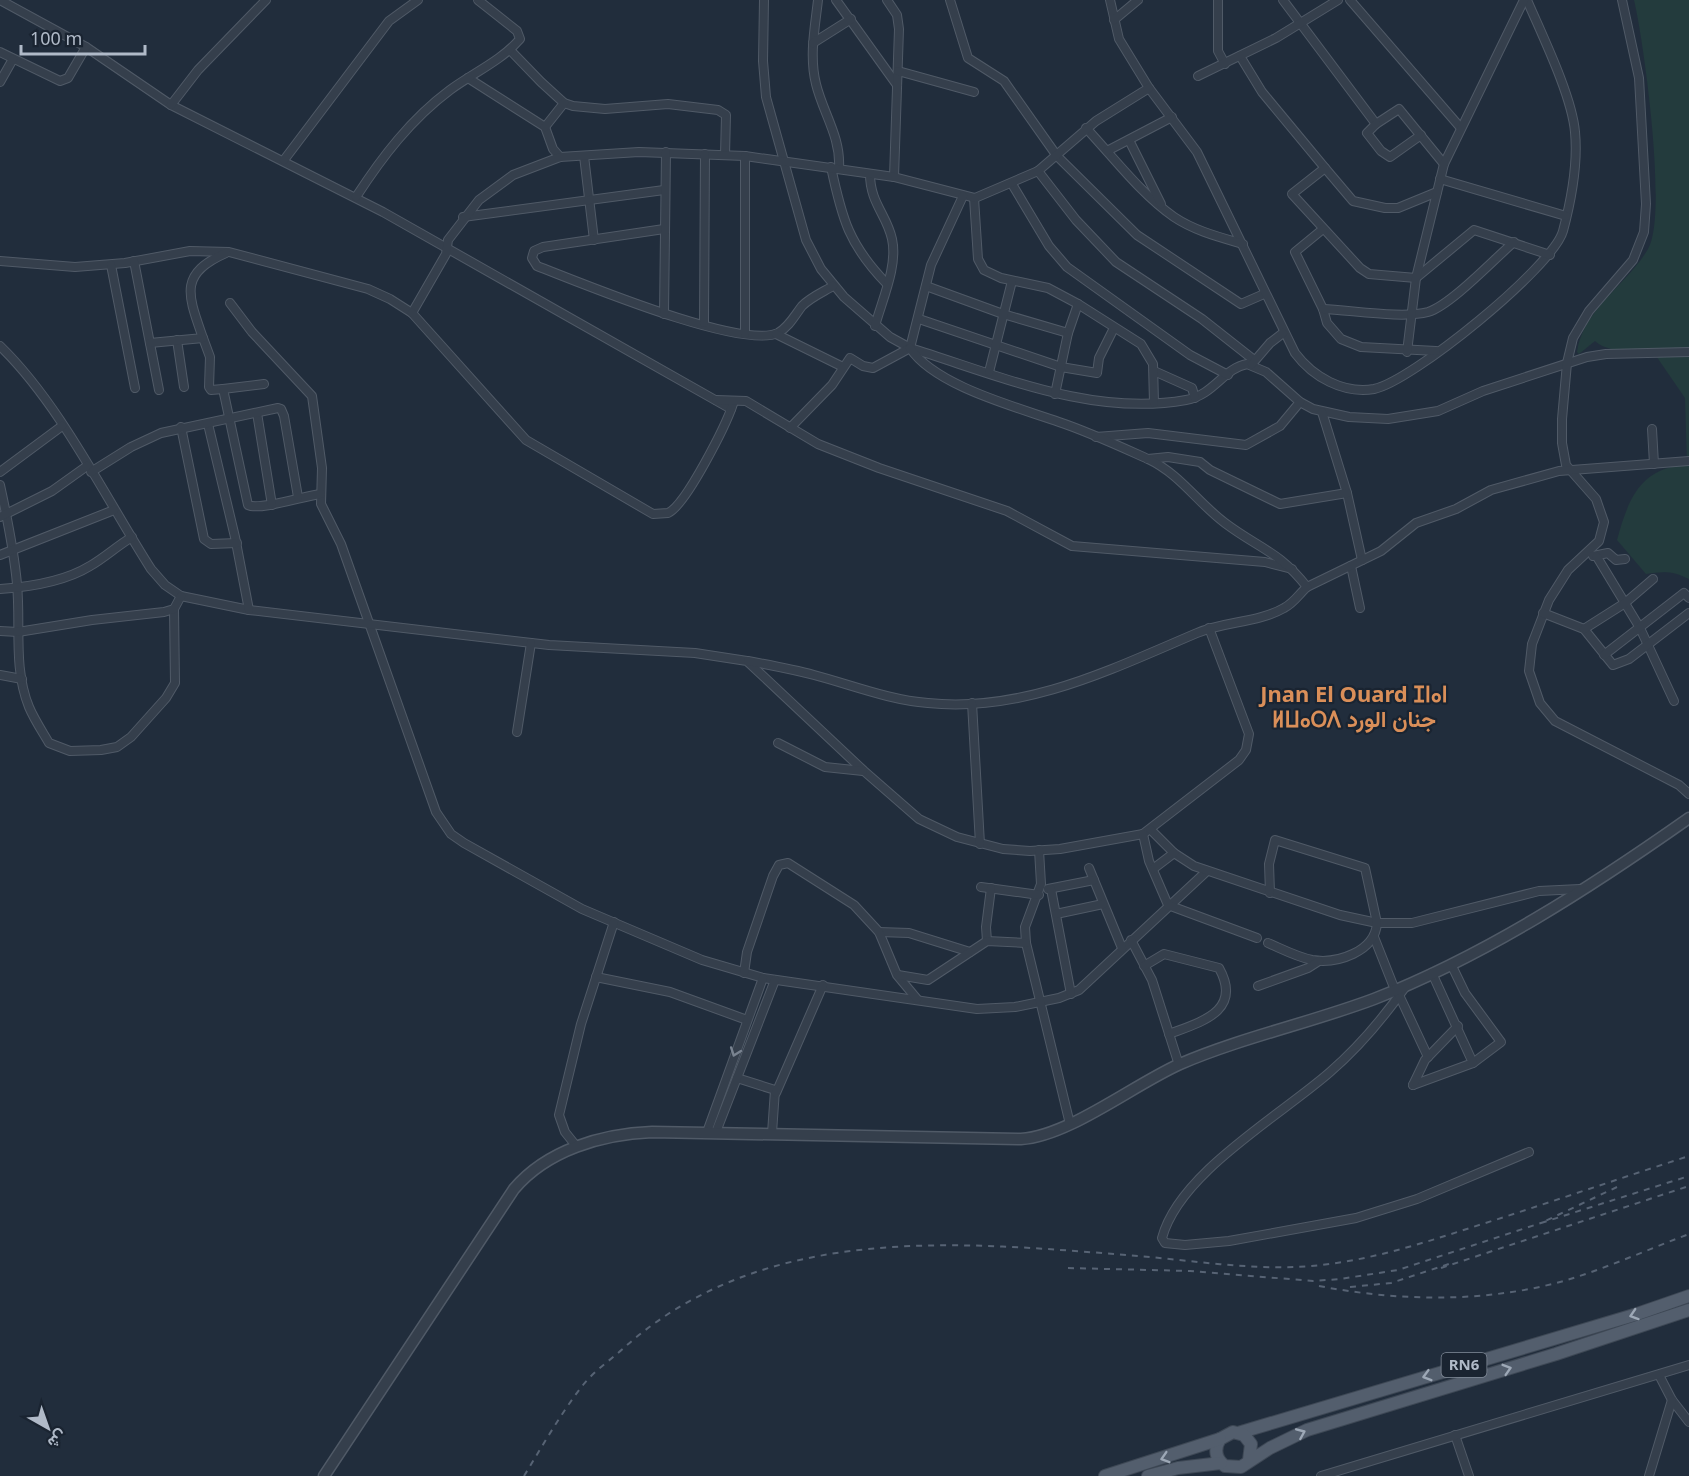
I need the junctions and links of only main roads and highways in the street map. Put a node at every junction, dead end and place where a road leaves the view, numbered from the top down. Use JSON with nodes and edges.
{"nodes":[{"id":1,"x":1689,"y":1296,"type":"edge"},
{"id":2,"x":1689,"y":1310,"type":"edge"},
{"id":3,"x":1238,"y":1433,"type":"junction"},
{"id":4,"x":1220,"y":1438,"type":"junction"},
{"id":5,"x":1249,"y":1460,"type":"junction"},
{"id":6,"x":1228,"y":1469,"type":"edge"},
{"id":7,"x":1105,"y":1476,"type":"edge"},
{"id":8,"x":1148,"y":1476,"type":"edge"}],
"edges":[{"from":1,"to":3,"type":"main road","number":"RN6","one_way":true},
{"from":5,"to":2,"type":"main road","number":"RN6","one_way":true},
{"from":3,"to":4,"type":"main road","number":"RN6"},
{"from":3,"to":5,"type":"main road"},
{"from":4,"to":6,"type":"main road"},
{"from":4,"to":7,"type":"main road","number":"RN6","one_way":true},
{"from":5,"to":6,"type":"main road","number":"RN6"},
{"from":6,"to":8,"type":"main road","number":"RN6"}]}
